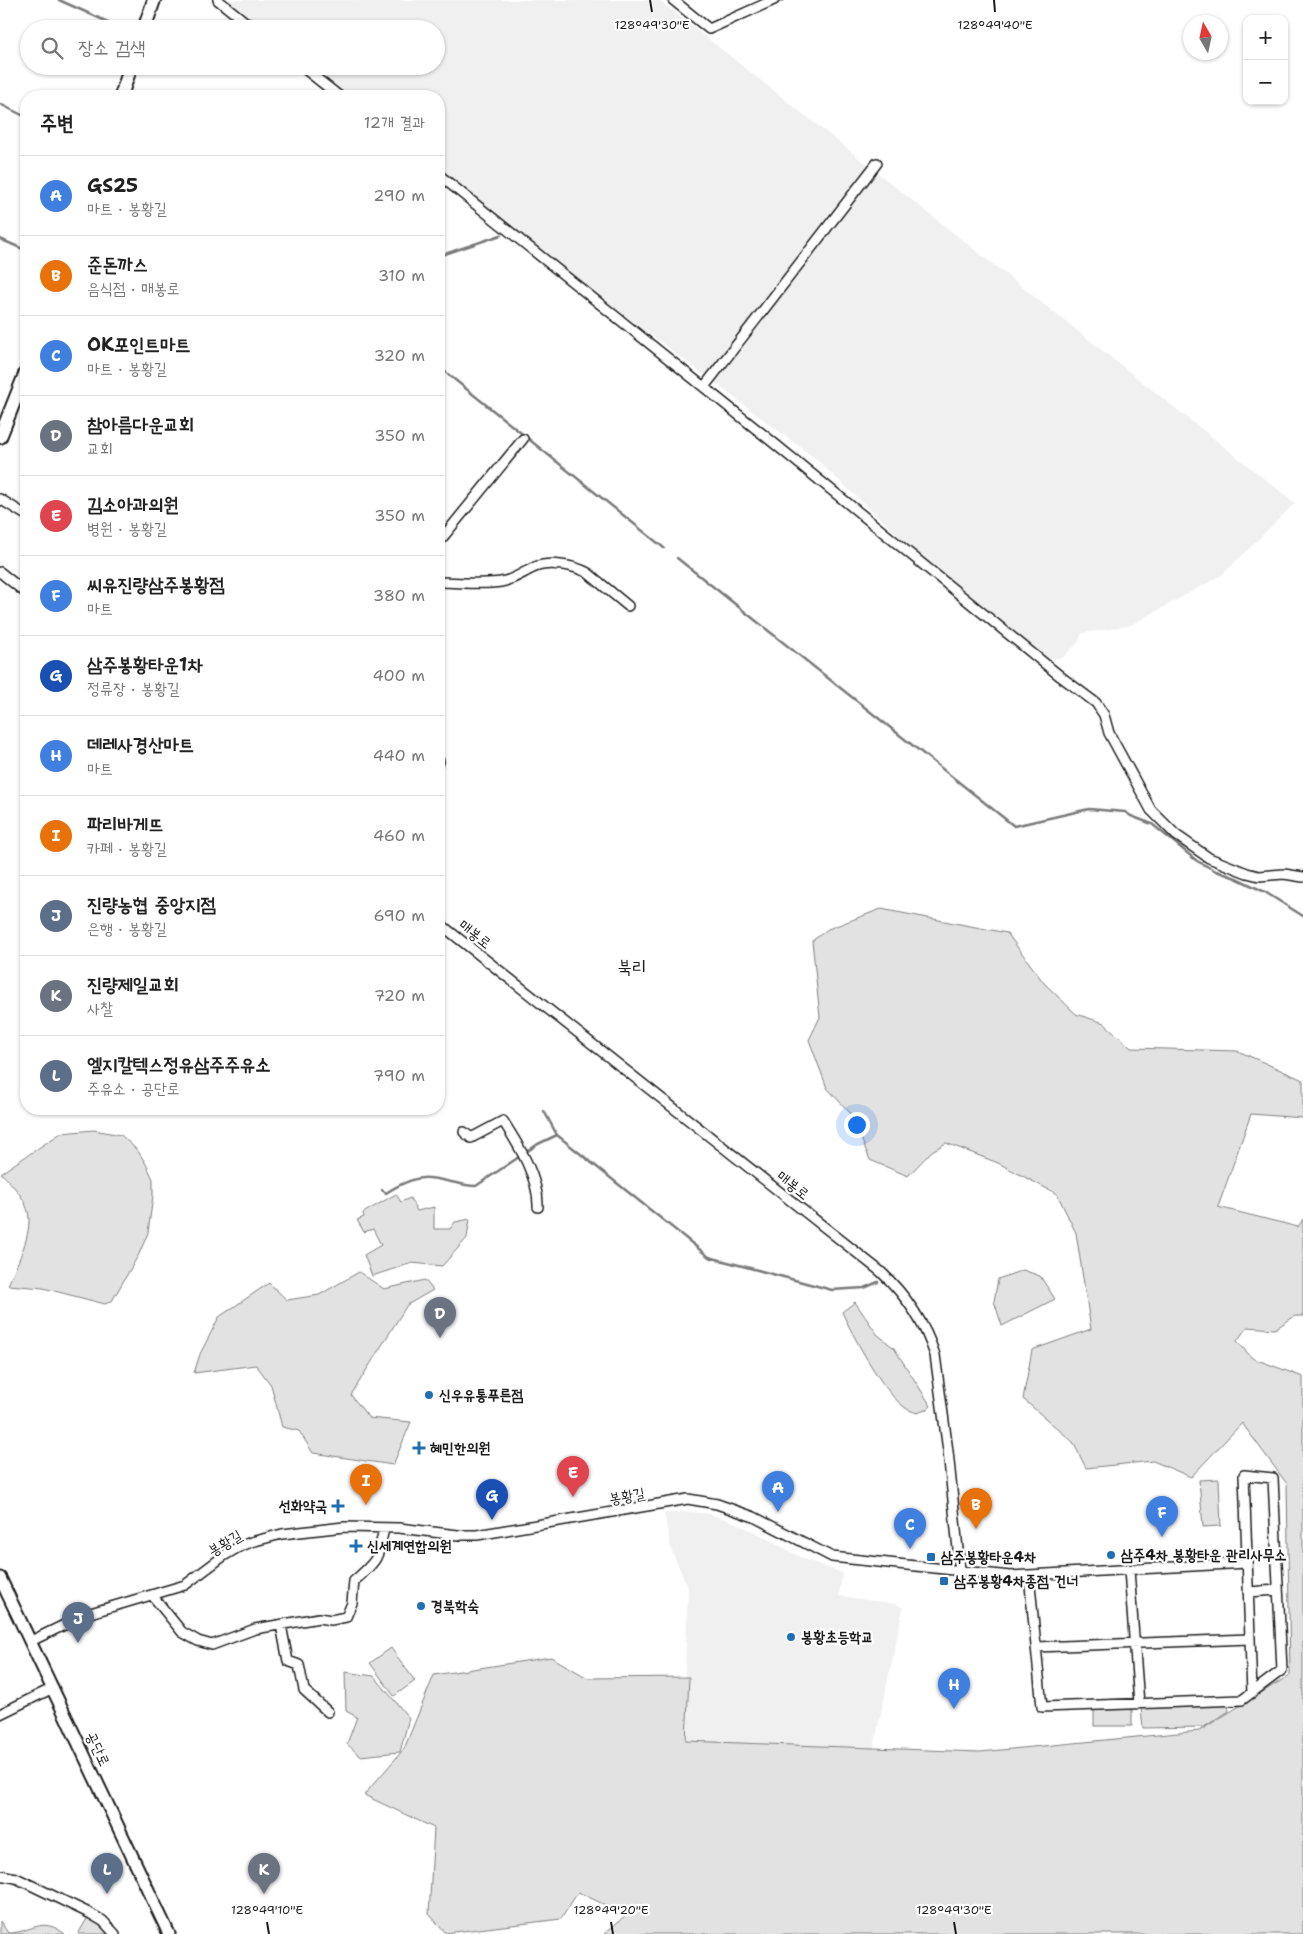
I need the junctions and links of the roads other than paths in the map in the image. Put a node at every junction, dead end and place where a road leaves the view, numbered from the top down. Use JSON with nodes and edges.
{"nodes":[{"id":1,"x":154,"y":0,"type":"edge"},
{"id":2,"x":218,"y":0,"type":"edge"},
{"id":3,"x":673,"y":0,"type":"edge"},
{"id":4,"x":774,"y":0,"type":"edge"},
{"id":5,"x":147,"y":20,"type":"edge"},
{"id":6,"x":243,"y":20,"type":"edge"},
{"id":7,"x":128,"y":75,"type":"edge"},
{"id":8,"x":312,"y":75,"type":"edge"},
{"id":9,"x":123,"y":90,"type":"edge"},
{"id":10,"x":331,"y":90,"type":"edge"},
{"id":11,"x":877,"y":163,"type":"dead end"},
{"id":12,"x":445,"y":180,"type":"edge"},
{"id":13,"x":20,"y":387,"type":"edge"},
{"id":14,"x":704,"y":387,"type":"junction"},
{"id":15,"x":0,"y":437,"type":"edge"},
{"id":16,"x":523,"y":439,"type":"dead end"},
{"id":17,"x":0,"y":499,"type":"edge"},
{"id":18,"x":20,"y":511,"type":"edge"},
{"id":19,"x":445,"y":535,"type":"edge"},
{"id":20,"x":0,"y":572,"type":"edge"},
{"id":21,"x":445,"y":582,"type":"edge"},
{"id":22,"x":20,"y":588,"type":"edge"},
{"id":23,"x":628,"y":606,"type":"dead end"},
{"id":24,"x":1303,"y":877,"type":"edge"},
{"id":25,"x":445,"y":928,"type":"edge"},
{"id":26,"x":464,"y":1132,"type":"dead end"},
{"id":27,"x":538,"y":1206,"type":"dead end"},
{"id":28,"x":384,"y":1528,"type":"junction"},
{"id":29,"x":1247,"y":1562,"type":"junction"},
{"id":30,"x":960,"y":1570,"type":"junction"},
{"id":31,"x":1128,"y":1570,"type":"junction"},
{"id":32,"x":1028,"y":1576,"type":"junction"},
{"id":33,"x":0,"y":1578,"type":"edge"},
{"id":34,"x":1278,"y":1590,"type":"junction"},
{"id":35,"x":1248,"y":1592,"type":"junction"},
{"id":36,"x":152,"y":1595,"type":"junction"},
{"id":37,"x":281,"y":1625,"type":"junction"},
{"id":38,"x":1250,"y":1640,"type":"junction"},
{"id":39,"x":31,"y":1641,"type":"junction"},
{"id":40,"x":1134,"y":1644,"type":"junction"},
{"id":41,"x":1036,"y":1647,"type":"junction"},
{"id":42,"x":53,"y":1688,"type":"junction"},
{"id":43,"x":1252,"y":1693,"type":"junction"},
{"id":44,"x":1139,"y":1704,"type":"junction"},
{"id":45,"x":328,"y":1712,"type":"dead end"},
{"id":46,"x":0,"y":1714,"type":"edge"},
{"id":47,"x":0,"y":1875,"type":"edge"},
{"id":48,"x":115,"y":1934,"type":"edge"},
{"id":49,"x":168,"y":1934,"type":"edge"}],
"edges":[{"from":1,"to":5,"type":"main road"},
{"from":2,"to":6,"type":"street"},
{"from":3,"to":4,"type":"street"},
{"from":7,"to":9,"type":"main road"},
{"from":8,"to":10,"type":"street"},
{"from":11,"to":14,"type":"street"},
{"from":12,"to":14,"type":"street"},
{"from":13,"to":15,"type":"main road"},
{"from":14,"to":24,"type":"street"},
{"from":16,"to":19,"type":"street"},
{"from":17,"to":18,"type":"street"},
{"from":20,"to":22,"type":"street"},
{"from":21,"to":23,"type":"street"},
{"from":25,"to":30,"type":"street","name":"매봉로"},
{"from":26,"to":27,"type":"street"},
{"from":28,"to":30,"type":"street","name":"봉황길"},
{"from":28,"to":36,"type":"street","name":"봉황길"},
{"from":28,"to":37,"type":"street"},
{"from":29,"to":31,"type":"street","name":"봉황길"},
{"from":29,"to":34,"type":"street"},
{"from":29,"to":35,"type":"street"},
{"from":30,"to":32,"type":"street","name":"봉황길"},
{"from":31,"to":32,"type":"street","name":"봉황길"},
{"from":31,"to":40,"type":"street"},
{"from":32,"to":41,"type":"street"},
{"from":33,"to":39,"type":"street","name":"공단로"},
{"from":34,"to":35,"type":"street"},
{"from":34,"to":43,"type":"street"},
{"from":35,"to":38,"type":"street"},
{"from":36,"to":37,"type":"street"},
{"from":36,"to":39,"type":"street","name":"봉황길"},
{"from":37,"to":45,"type":"street"},
{"from":38,"to":40,"type":"street"},
{"from":38,"to":43,"type":"street"},
{"from":39,"to":42,"type":"street","name":"공단로"},
{"from":40,"to":41,"type":"street"},
{"from":40,"to":44,"type":"street"},
{"from":41,"to":44,"type":"street"},
{"from":42,"to":46,"type":"street"},
{"from":42,"to":49,"type":"street","name":"공단로"},
{"from":43,"to":44,"type":"street"},
{"from":47,"to":48,"type":"street"}]}
